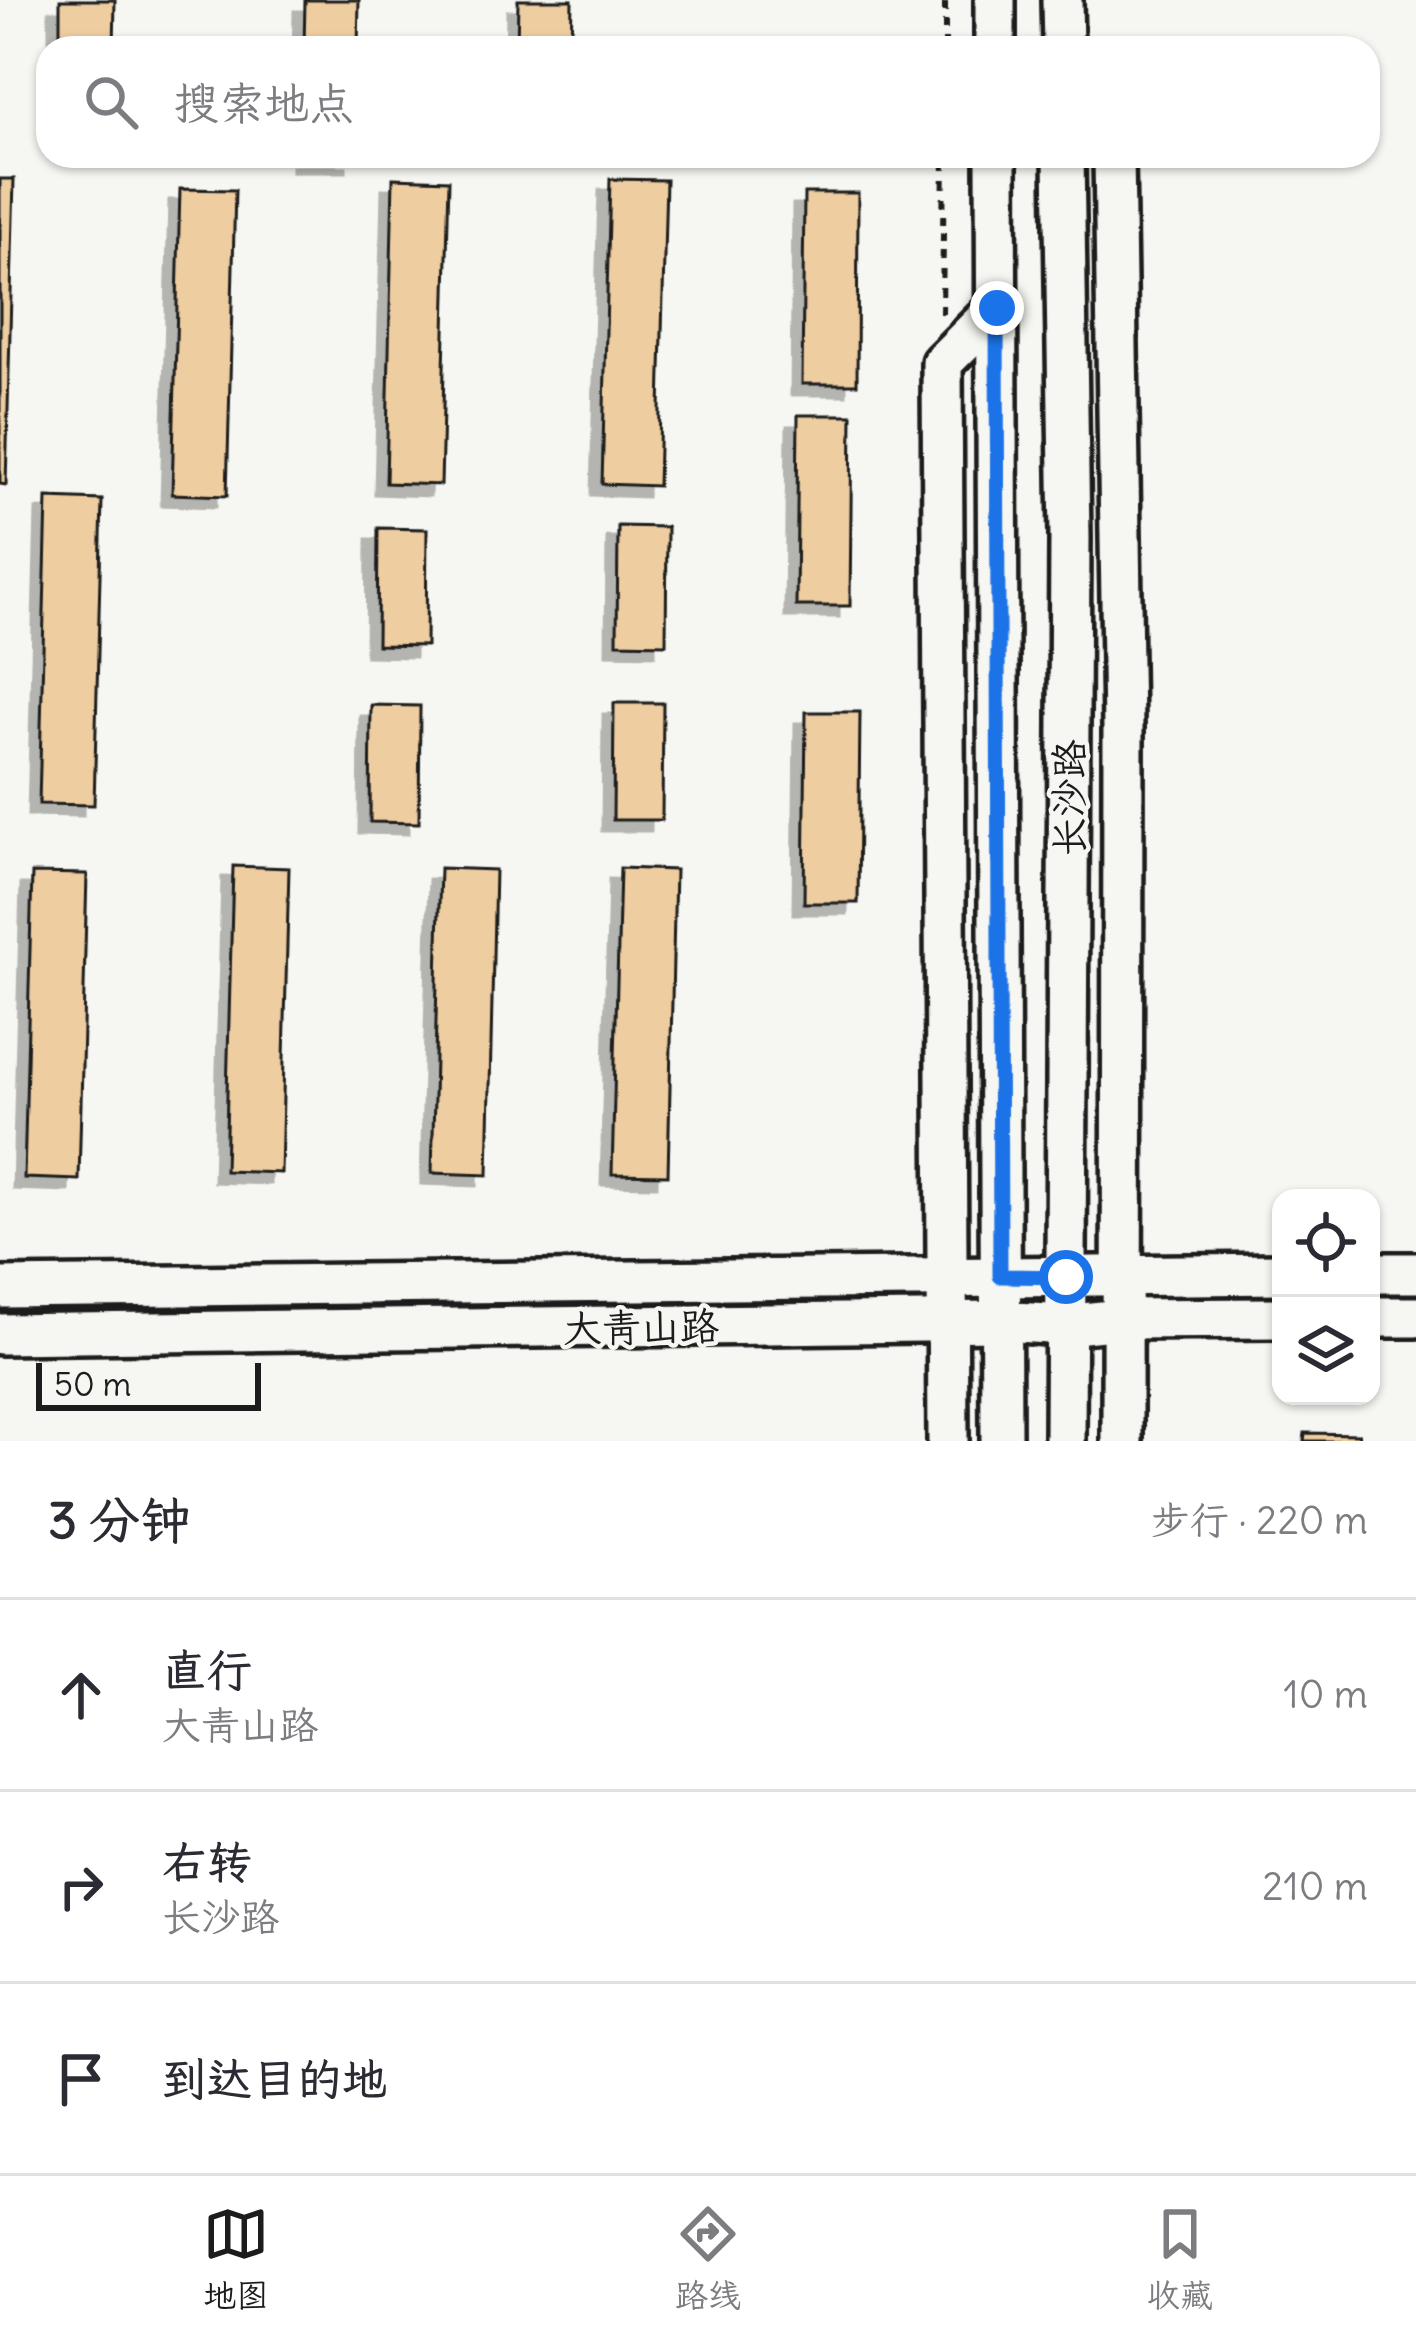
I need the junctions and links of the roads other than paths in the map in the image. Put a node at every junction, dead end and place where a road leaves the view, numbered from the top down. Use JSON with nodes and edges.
{"nodes":[{"id":1,"x":995,"y":0,"type":"edge"},
{"id":2,"x":1062,"y":0,"type":"edge"},
{"id":3,"x":995,"y":36,"type":"edge"},
{"id":4,"x":1063,"y":36,"type":"edge"},
{"id":5,"x":996,"y":168,"type":"edge"},
{"id":6,"x":1064,"y":168,"type":"edge"},
{"id":7,"x":1114,"y":168,"type":"edge"},
{"id":8,"x":997,"y":308,"type":"junction"},
{"id":9,"x":1123,"y":728,"type":"junction"},
{"id":10,"x":1069,"y":789,"type":"junction"},
{"id":11,"x":947,"y":812,"type":"junction"},
{"id":12,"x":1000,"y":838,"type":"junction"},
{"id":13,"x":1380,"y":1273,"type":"edge"},
{"id":14,"x":1416,"y":1273,"type":"edge"},
{"id":15,"x":1272,"y":1274,"type":"edge"},
{"id":16,"x":1000,"y":1276,"type":"junction"},
{"id":17,"x":1121,"y":1276,"type":"junction"},
{"id":18,"x":946,"y":1277,"type":"junction"},
{"id":19,"x":1066,"y":1277,"type":"junction"},
{"id":20,"x":0,"y":1288,"type":"edge"},
{"id":21,"x":1380,"y":1317,"type":"edge"},
{"id":22,"x":1416,"y":1317,"type":"edge"},
{"id":23,"x":1121,"y":1318,"type":"junction"},
{"id":24,"x":1272,"y":1318,"type":"edge"},
{"id":25,"x":1000,"y":1321,"type":"junction"},
{"id":26,"x":947,"y":1324,"type":"junction"},
{"id":27,"x":1065,"y":1325,"type":"junction"},
{"id":28,"x":0,"y":1334,"type":"edge"},
{"id":29,"x":948,"y":1441,"type":"edge"},
{"id":30,"x":1001,"y":1441,"type":"edge"},
{"id":31,"x":1065,"y":1441,"type":"edge"},
{"id":32,"x":1122,"y":1441,"type":"edge"}],
"edges":[{"from":1,"to":3,"type":"street"},
{"from":2,"to":4,"type":"street"},
{"from":5,"to":8,"type":"street","name":"长沙路"},
{"from":6,"to":10,"type":"street","name":"长沙路"},
{"from":7,"to":9,"type":"street"},
{"from":8,"to":11,"type":"street"},
{"from":8,"to":12,"type":"street","name":"长沙路"},
{"from":9,"to":10,"type":"street"},
{"from":9,"to":17,"type":"street"},
{"from":10,"to":19,"type":"street","name":"长沙路"},
{"from":11,"to":12,"type":"street"},
{"from":11,"to":18,"type":"street"},
{"from":12,"to":16,"type":"street","name":"长沙路"},
{"from":13,"to":14,"type":"street"},
{"from":15,"to":17,"type":"street","name":"大青山路"},
{"from":16,"to":18,"type":"street","name":"大青山路"},
{"from":16,"to":19,"type":"street","name":"大青山路"},
{"from":16,"to":25,"type":"street","name":"长沙路"},
{"from":17,"to":19,"type":"street","name":"大青山路"},
{"from":17,"to":23,"type":"street"},
{"from":18,"to":20,"type":"street","name":"大青山路"},
{"from":18,"to":26,"type":"street"},
{"from":19,"to":27,"type":"street","name":"长沙路"},
{"from":21,"to":22,"type":"street"},
{"from":23,"to":24,"type":"street","name":"大青山路"},
{"from":23,"to":27,"type":"street","name":"大青山路"},
{"from":23,"to":32,"type":"street"},
{"from":25,"to":26,"type":"street","name":"大青山路"},
{"from":25,"to":27,"type":"street","name":"大青山路"},
{"from":25,"to":30,"type":"street","name":"长沙路"},
{"from":26,"to":28,"type":"street","name":"大青山路"},
{"from":26,"to":29,"type":"street"},
{"from":27,"to":31,"type":"street","name":"长沙路"}]}
